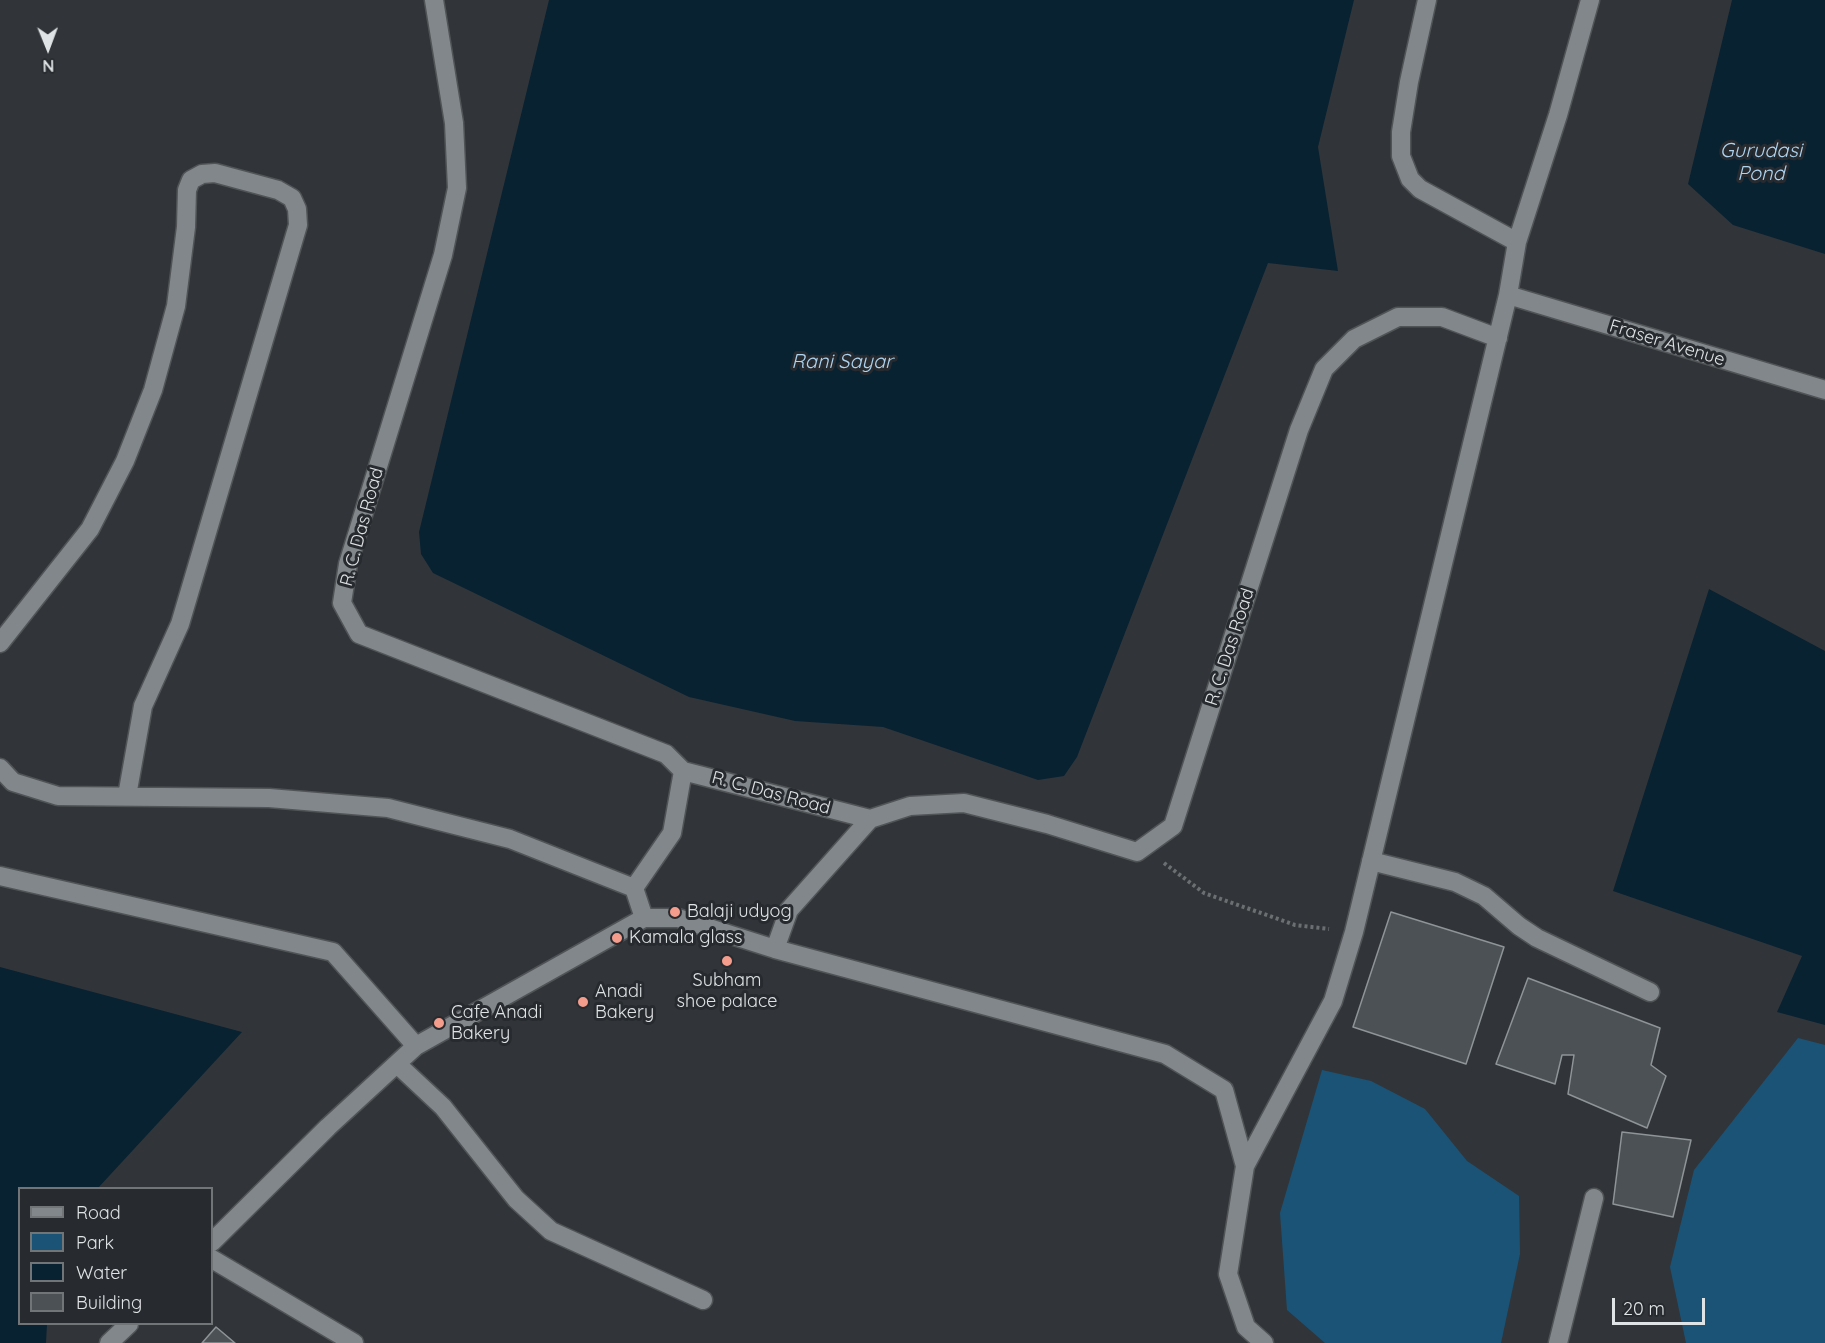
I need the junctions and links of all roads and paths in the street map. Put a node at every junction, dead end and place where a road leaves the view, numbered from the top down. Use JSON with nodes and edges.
{"nodes":[{"id":1,"x":434,"y":0,"type":"edge"},
{"id":2,"x":1428,"y":0,"type":"edge"},
{"id":3,"x":1590,"y":0,"type":"edge"},
{"id":4,"x":1517,"y":242,"type":"junction"},
{"id":5,"x":1508,"y":295,"type":"junction"},
{"id":6,"x":1498,"y":338,"type":"junction"},
{"id":7,"x":1825,"y":390,"type":"edge"},
{"id":8,"x":0,"y":643,"type":"edge"},
{"id":9,"x":0,"y":768,"type":"edge"},
{"id":10,"x":683,"y":771,"type":"junction"},
{"id":11,"x":127,"y":796,"type":"junction"},
{"id":12,"x":870,"y":819,"type":"junction"},
{"id":13,"x":1144,"y":848,"type":"junction"},
{"id":14,"x":1371,"y":861,"type":"junction"},
{"id":15,"x":0,"y":876,"type":"edge"},
{"id":16,"x":634,"y":888,"type":"junction"},
{"id":17,"x":644,"y":918,"type":"junction"},
{"id":18,"x":1354,"y":932,"type":"junction"},
{"id":19,"x":775,"y":949,"type":"junction"},
{"id":20,"x":1650,"y":992,"type":"dead end"},
{"id":21,"x":416,"y":1046,"type":"junction"},
{"id":22,"x":397,"y":1064,"type":"junction"},
{"id":23,"x":1245,"y":1166,"type":"junction"},
{"id":24,"x":1593,"y":1198,"type":"dead end"},
{"id":25,"x":213,"y":1241,"type":"edge"},
{"id":26,"x":213,"y":1259,"type":"edge"},
{"id":27,"x":703,"y":1300,"type":"dead end"},
{"id":28,"x":127,"y":1325,"type":"edge"},
{"id":29,"x":1244,"y":1335,"type":"edge"},
{"id":30,"x":109,"y":1343,"type":"edge"},
{"id":31,"x":354,"y":1343,"type":"edge"},
{"id":32,"x":1264,"y":1343,"type":"edge"},
{"id":33,"x":1558,"y":1343,"type":"edge"}],
"edges":[{"from":1,"to":10,"type":"street","name":"R. C. Das Road"},
{"from":2,"to":4,"type":"street"},
{"from":3,"to":4,"type":"street"},
{"from":4,"to":5,"type":"street"},
{"from":5,"to":6,"type":"street"},
{"from":5,"to":7,"type":"street","name":"Fraser Avenue"},
{"from":6,"to":13,"type":"street","name":"R. C. Das Road"},
{"from":6,"to":14,"type":"street"},
{"from":8,"to":11,"type":"street"},
{"from":9,"to":11,"type":"street"},
{"from":10,"to":12,"type":"street","name":"R. C. Das Road"},
{"from":10,"to":16,"type":"street"},
{"from":11,"to":16,"type":"street"},
{"from":12,"to":13,"type":"street"},
{"from":12,"to":19,"type":"street"},
{"from":13,"to":18,"type":"path"},
{"from":14,"to":18,"type":"street"},
{"from":14,"to":20,"type":"street"},
{"from":15,"to":21,"type":"street"},
{"from":16,"to":17,"type":"street"},
{"from":17,"to":19,"type":"street"},
{"from":17,"to":21,"type":"street"},
{"from":18,"to":23,"type":"street"},
{"from":19,"to":23,"type":"street"},
{"from":21,"to":22,"type":"street"},
{"from":22,"to":25,"type":"street"},
{"from":22,"to":27,"type":"street"},
{"from":23,"to":29,"type":"street"},
{"from":24,"to":33,"type":"street"},
{"from":26,"to":31,"type":"street"},
{"from":28,"to":30,"type":"street"},
{"from":29,"to":32,"type":"street"}]}
